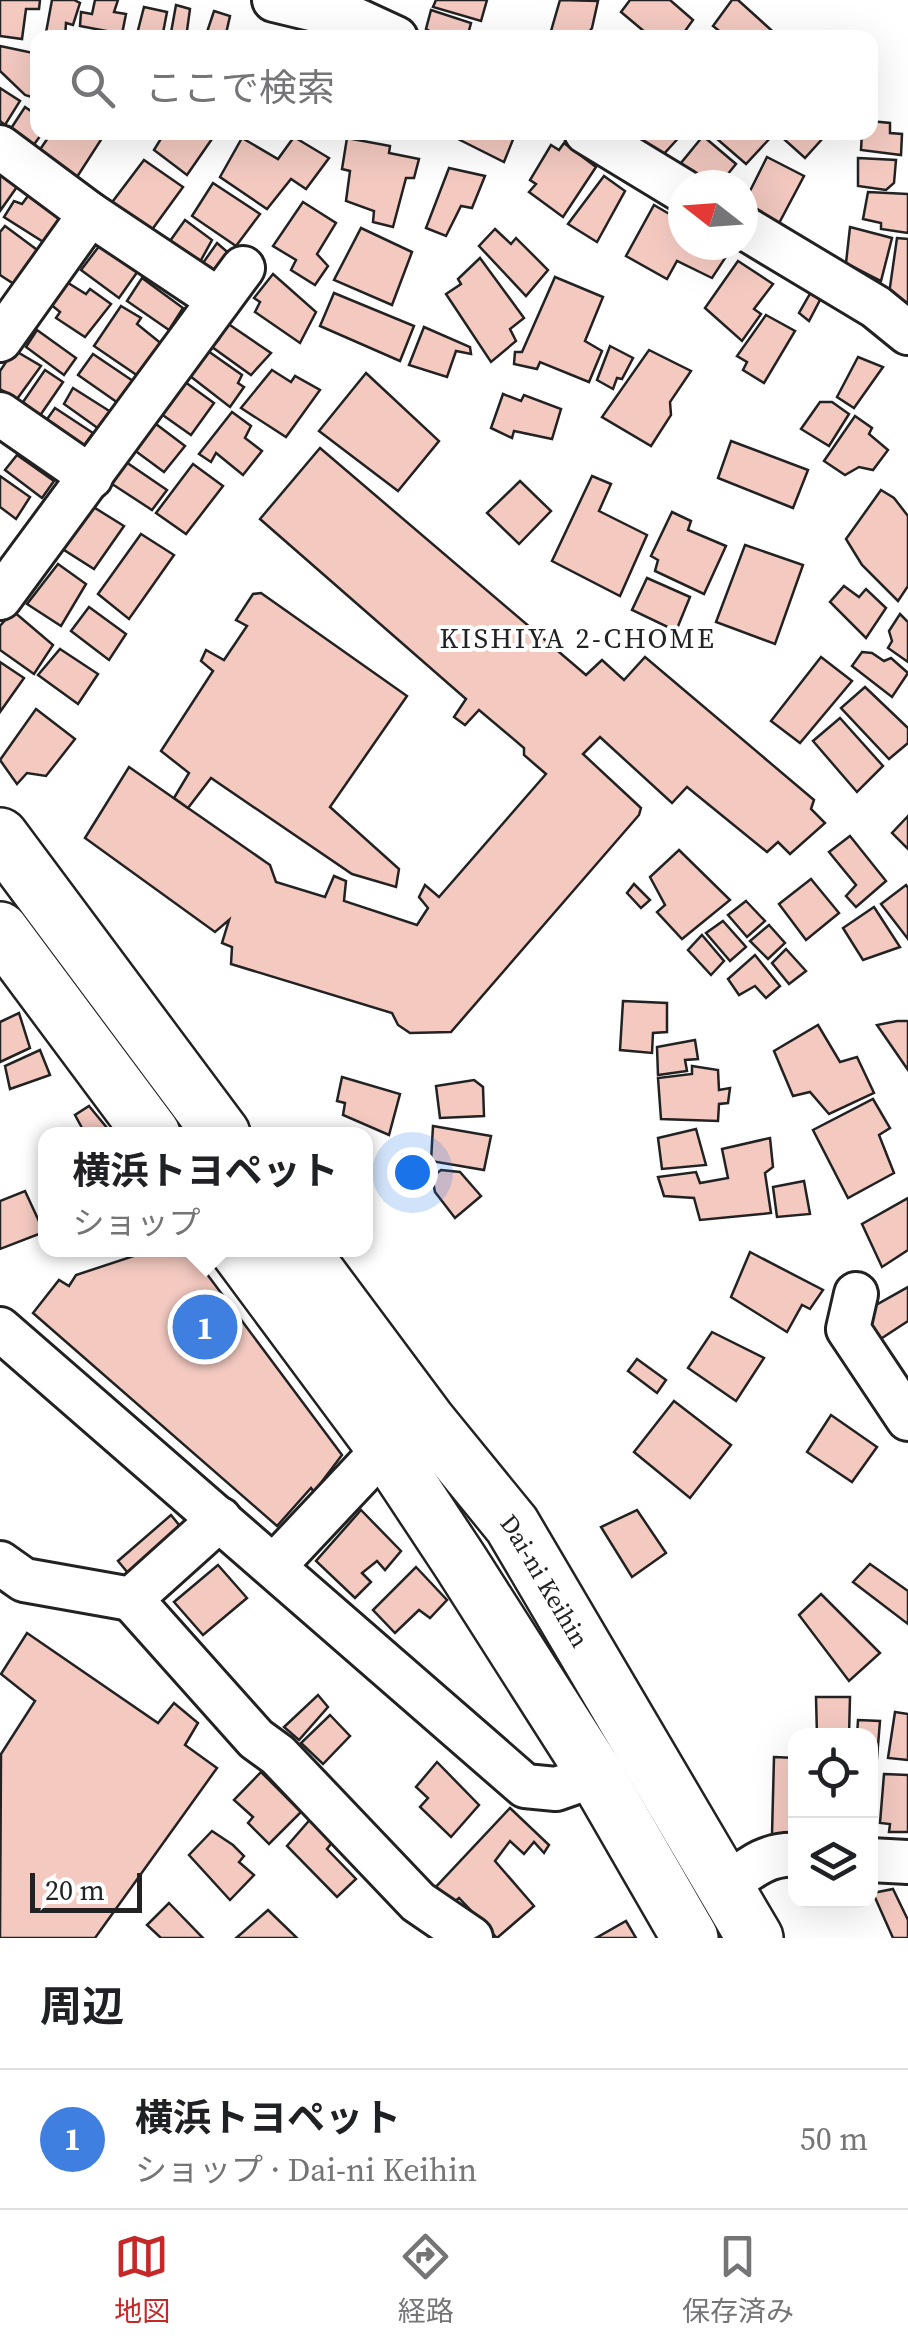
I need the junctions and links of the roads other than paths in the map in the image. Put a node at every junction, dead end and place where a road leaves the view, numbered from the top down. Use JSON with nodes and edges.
{"nodes":[{"id":1,"x":274,"y":0,"type":"edge"},
{"id":2,"x":360,"y":10,"type":"edge"},
{"id":3,"x":386,"y":30,"type":"edge"},
{"id":4,"x":599,"y":140,"type":"edge"},
{"id":5,"x":0,"y":146,"type":"edge"},
{"id":6,"x":668,"y":182,"type":"edge"},
{"id":7,"x":90,"y":214,"type":"junction"},
{"id":8,"x":758,"y":236,"type":"edge"},
{"id":9,"x":908,"y":333,"type":"edge"},
{"id":10,"x":0,"y":340,"type":"edge"},
{"id":11,"x":0,"y":414,"type":"edge"},
{"id":12,"x":91,"y":477,"type":"junction"},
{"id":13,"x":0,"y":598,"type":"edge"},
{"id":14,"x":0,"y":836,"type":"edge"},
{"id":15,"x":0,"y":930,"type":"edge"},
{"id":16,"x":16,"y":978,"type":"edge"},
{"id":17,"x":146,"y":1127,"type":"edge"},
{"id":18,"x":217,"y":1127,"type":"edge"},
{"id":19,"x":244,"y":1257,"type":"edge"},
{"id":20,"x":304,"y":1257,"type":"edge"},
{"id":21,"x":856,"y":1294,"type":"dead end"},
{"id":22,"x":0,"y":1329,"type":"edge"},
{"id":23,"x":908,"y":1420,"type":"edge"},
{"id":24,"x":406,"y":1435,"type":"junction"},
{"id":25,"x":220,"y":1519,"type":"junction"},
{"id":26,"x":0,"y":1562,"type":"edge"},
{"id":27,"x":274,"y":1566,"type":"junction"},
{"id":28,"x":130,"y":1600,"type":"junction"},
{"id":29,"x":596,"y":1775,"type":"junction"},
{"id":30,"x":788,"y":1855,"type":"edge"},
{"id":31,"x":878,"y":1860,"type":"edge"},
{"id":32,"x":908,"y":1862,"type":"edge"},
{"id":33,"x":726,"y":1886,"type":"junction"},
{"id":34,"x":470,"y":1938,"type":"edge"},
{"id":35,"x":690,"y":1938,"type":"edge"},
{"id":36,"x":754,"y":1938,"type":"edge"}],
"edges":[{"from":1,"to":2,"type":"street"},
{"from":2,"to":3,"type":"street"},
{"from":4,"to":6,"type":"street"},
{"from":5,"to":7,"type":"street"},
{"from":7,"to":10,"type":"street"},
{"from":7,"to":12,"type":"street"},
{"from":8,"to":9,"type":"street"},
{"from":11,"to":12,"type":"street"},
{"from":12,"to":13,"type":"street"},
{"from":14,"to":18,"type":"highway"},
{"from":15,"to":16,"type":"highway"},
{"from":16,"to":17,"type":"highway"},
{"from":19,"to":24,"type":"highway","name":"Dai-ni Keihin"},
{"from":20,"to":24,"type":"highway","name":"Dai-ni Keihin"},
{"from":21,"to":23,"type":"street"},
{"from":22,"to":25,"type":"street"},
{"from":24,"to":27,"type":"street"},
{"from":24,"to":29,"type":"highway","name":"Dai-ni Keihin"},
{"from":24,"to":33,"type":"highway","name":"Dai-ni Keihin"},
{"from":25,"to":27,"type":"street"},
{"from":25,"to":28,"type":"street"},
{"from":26,"to":28,"type":"street"},
{"from":27,"to":29,"type":"street"},
{"from":28,"to":34,"type":"street"},
{"from":29,"to":35,"type":"highway","name":"Dai-ni Keihin"},
{"from":30,"to":33,"type":"street"},
{"from":31,"to":32,"type":"street"},
{"from":33,"to":36,"type":"highway","name":"Dai-ni Keihin"}]}
